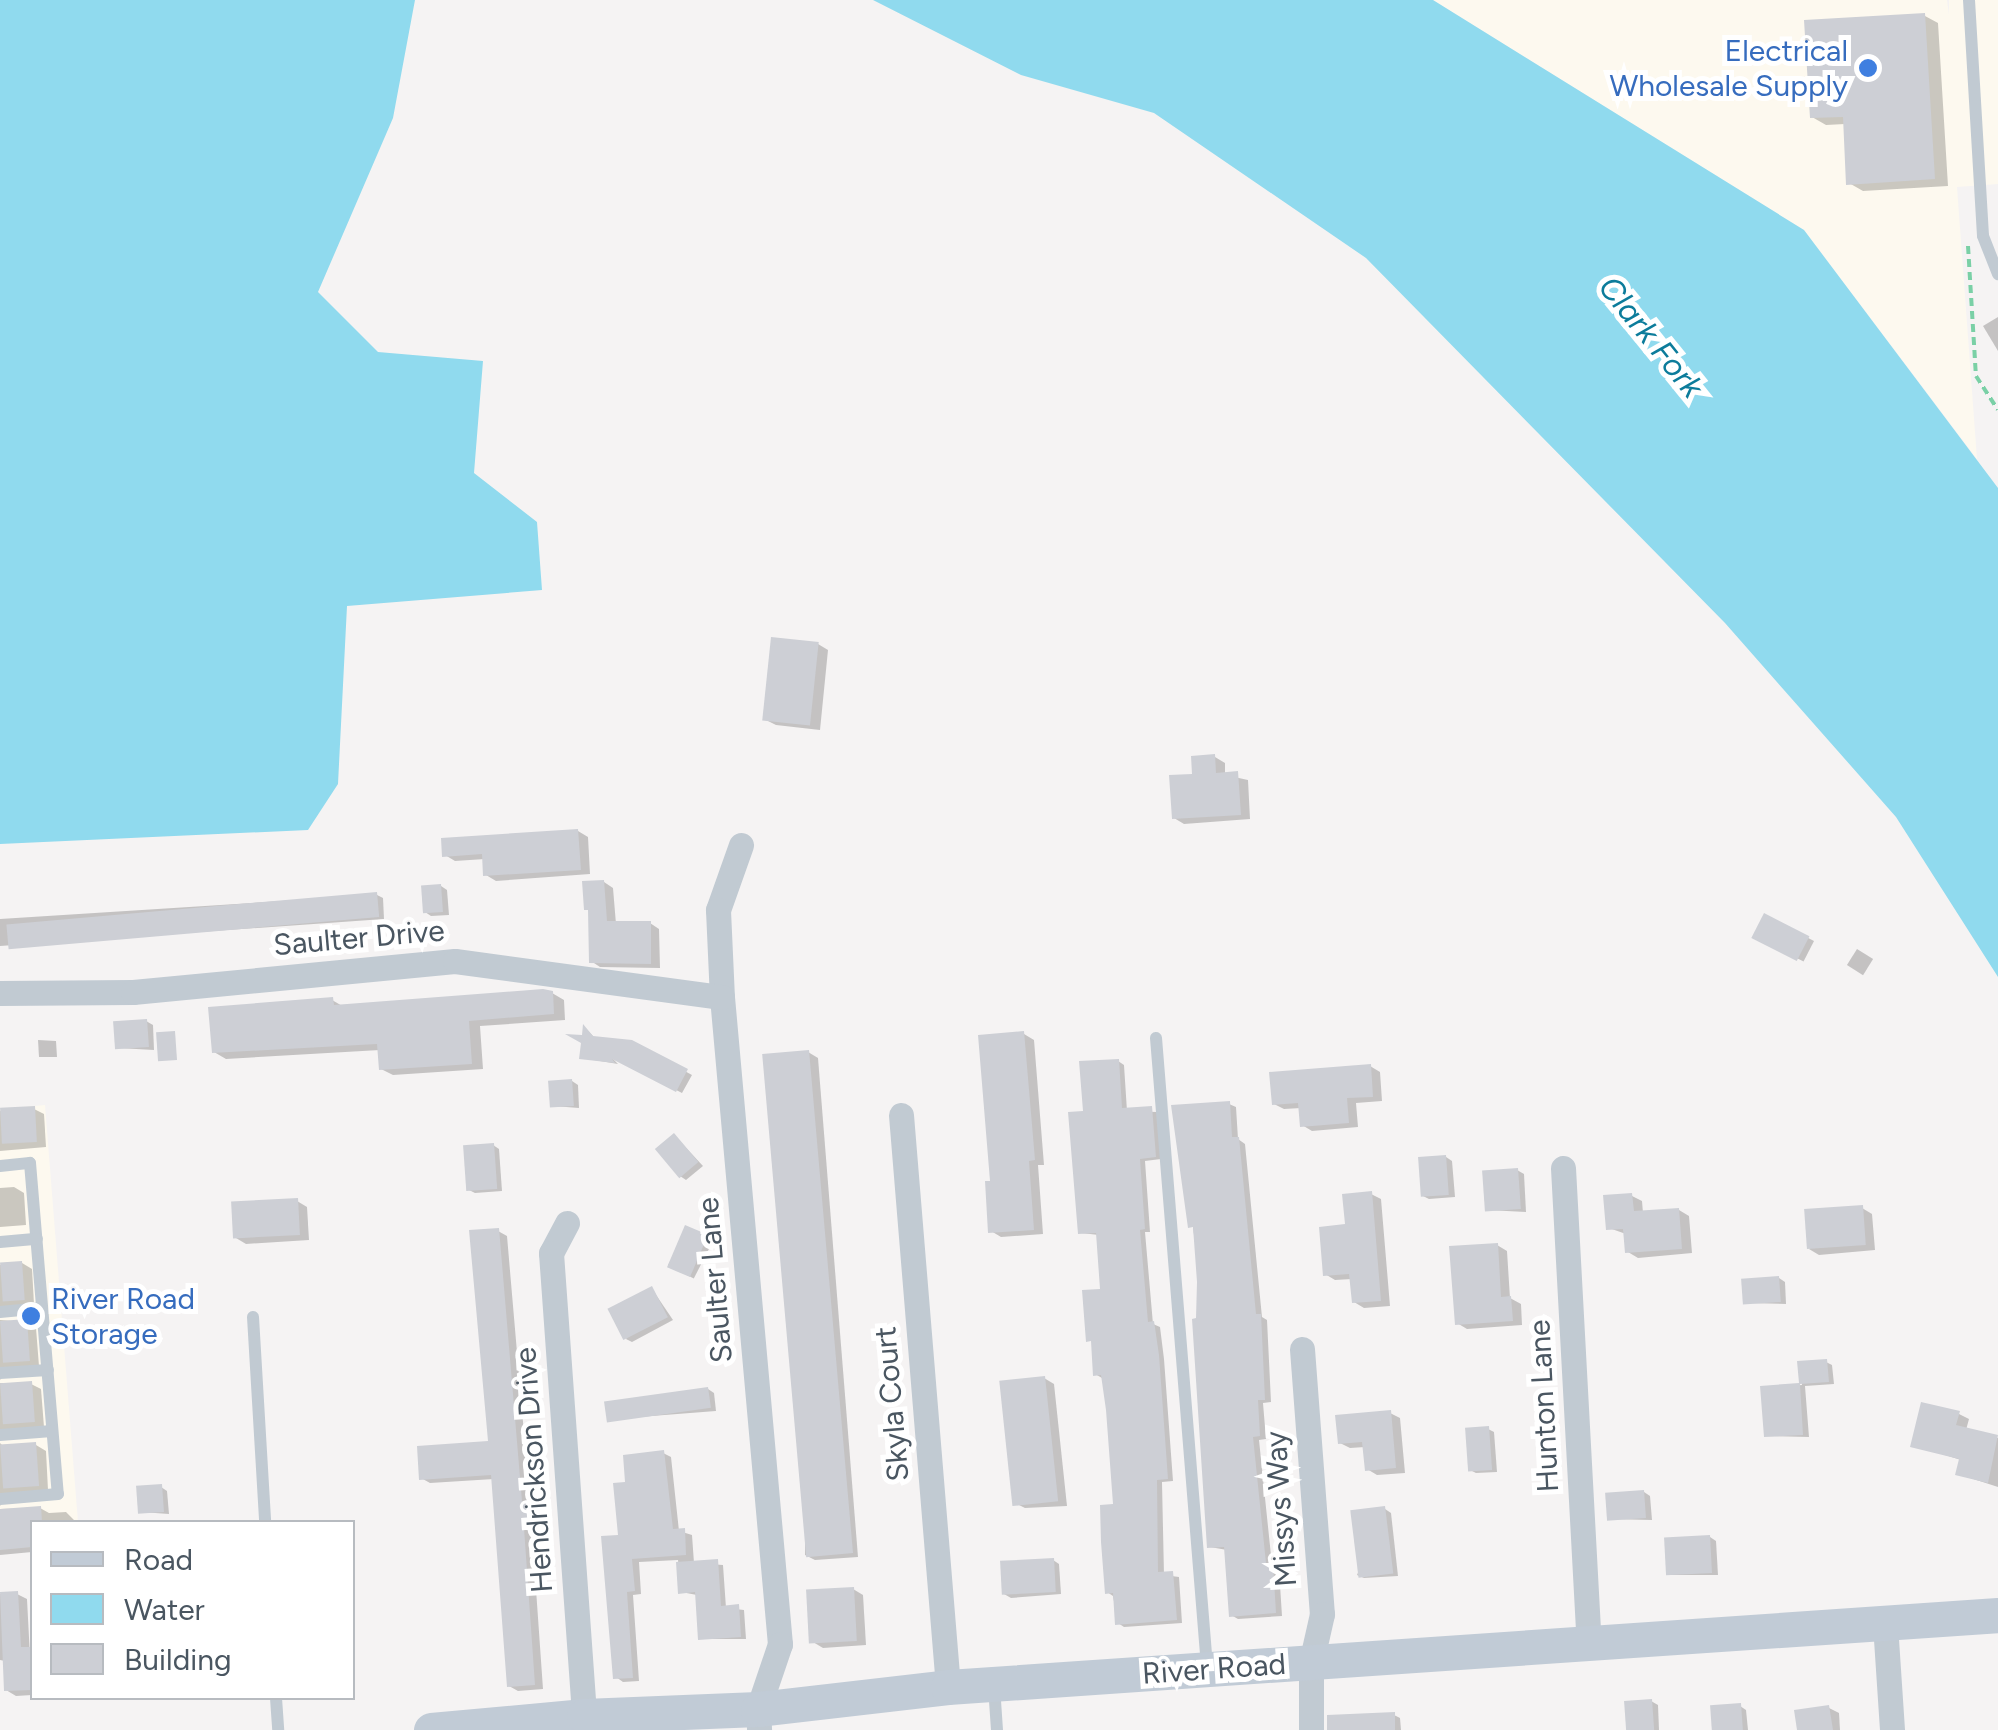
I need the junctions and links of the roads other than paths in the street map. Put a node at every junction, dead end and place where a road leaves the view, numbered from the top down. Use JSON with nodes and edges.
{"nodes":[{"id":1,"x":1969,"y":0,"type":"edge"},
{"id":2,"x":1998,"y":274,"type":"edge"},
{"id":3,"x":741,"y":845,"type":"dead end"},
{"id":4,"x":0,"y":993,"type":"edge"},
{"id":5,"x":722,"y":997,"type":"junction"},
{"id":6,"x":1156,"y":1038,"type":"dead end"},
{"id":7,"x":900,"y":1116,"type":"dead end"},
{"id":8,"x":0,"y":1166,"type":"edge"},
{"id":9,"x":1562,"y":1168,"type":"dead end"},
{"id":10,"x":568,"y":1223,"type":"dead end"},
{"id":11,"x":37,"y":1239,"type":"junction"},
{"id":12,"x":0,"y":1242,"type":"edge"},
{"id":13,"x":42,"y":1308,"type":"junction"},
{"id":14,"x":0,"y":1312,"type":"edge"},
{"id":15,"x":253,"y":1317,"type":"dead end"},
{"id":16,"x":1302,"y":1349,"type":"dead end"},
{"id":17,"x":48,"y":1370,"type":"junction"},
{"id":18,"x":0,"y":1373,"type":"edge"},
{"id":19,"x":52,"y":1431,"type":"junction"},
{"id":20,"x":0,"y":1435,"type":"edge"},
{"id":21,"x":0,"y":1499,"type":"edge"},
{"id":22,"x":266,"y":1520,"type":"edge"},
{"id":23,"x":1998,"y":1616,"type":"edge"},
{"id":24,"x":1885,"y":1624,"type":"junction"},
{"id":25,"x":1589,"y":1641,"type":"junction"},
{"id":26,"x":1311,"y":1663,"type":"junction"},
{"id":27,"x":1207,"y":1670,"type":"junction"},
{"id":28,"x":994,"y":1684,"type":"junction"},
{"id":29,"x":948,"y":1687,"type":"junction"},
{"id":30,"x":276,"y":1700,"type":"edge"},
{"id":31,"x":584,"y":1716,"type":"junction"},
{"id":32,"x":758,"y":1720,"type":"edge"},
{"id":33,"x":528,"y":1726,"type":"edge"},
{"id":34,"x":278,"y":1730,"type":"edge"},
{"id":35,"x":430,"y":1730,"type":"edge"},
{"id":36,"x":997,"y":1730,"type":"edge"},
{"id":37,"x":1311,"y":1730,"type":"edge"},
{"id":38,"x":1892,"y":1730,"type":"edge"}],
"edges":[{"from":1,"to":2,"type":"lane"},
{"from":3,"to":5,"type":"street","name":"Saulter Lane"},
{"from":4,"to":5,"type":"street","name":"Saulter Drive"},
{"from":5,"to":32,"type":"street","name":"Saulter Lane"},
{"from":6,"to":27,"type":"lane"},
{"from":7,"to":29,"type":"street","name":"Skyla Court"},
{"from":8,"to":11,"type":"lane"},
{"from":9,"to":25,"type":"street","name":"Hunton Lane"},
{"from":10,"to":31,"type":"street","name":"Hendrickson Drive"},
{"from":11,"to":12,"type":"lane"},
{"from":11,"to":13,"type":"lane"},
{"from":13,"to":14,"type":"lane"},
{"from":13,"to":17,"type":"lane"},
{"from":15,"to":22,"type":"lane"},
{"from":16,"to":26,"type":"street","name":"Missys Way"},
{"from":17,"to":18,"type":"lane"},
{"from":17,"to":19,"type":"lane"},
{"from":19,"to":20,"type":"lane"},
{"from":19,"to":21,"type":"lane"},
{"from":23,"to":24,"type":"street","name":"River Road"},
{"from":24,"to":25,"type":"street","name":"River Road"},
{"from":24,"to":38,"type":"street"},
{"from":25,"to":26,"type":"street","name":"River Road"},
{"from":26,"to":27,"type":"street","name":"River Road"},
{"from":26,"to":37,"type":"street","name":"Missys Way"},
{"from":27,"to":28,"type":"street","name":"River Road"},
{"from":28,"to":29,"type":"street","name":"River Road"},
{"from":28,"to":36,"type":"lane"},
{"from":29,"to":32,"type":"street","name":"River Road"},
{"from":30,"to":34,"type":"lane"},
{"from":31,"to":32,"type":"street","name":"River Road"},
{"from":31,"to":33,"type":"street","name":"River Road"},
{"from":33,"to":35,"type":"street","name":"River Road"}]}
